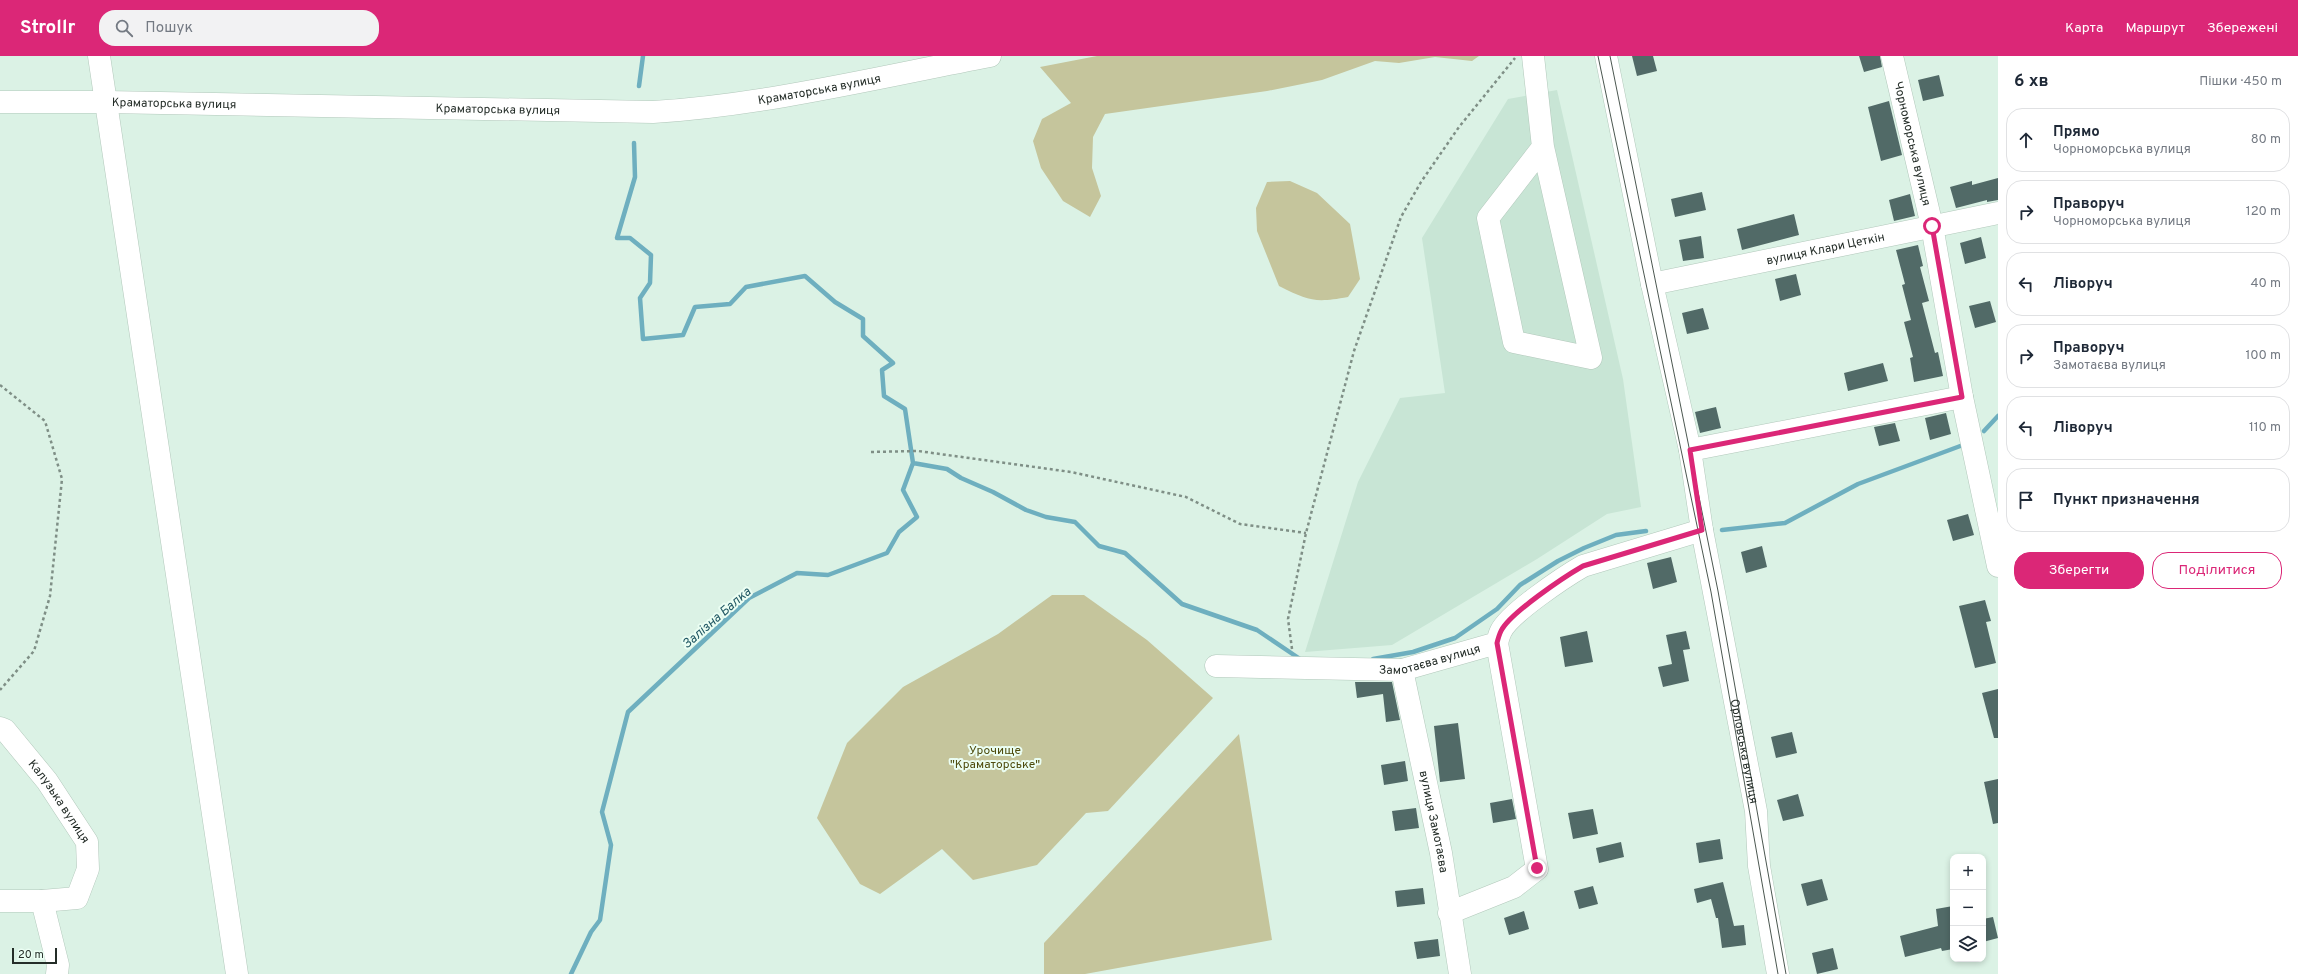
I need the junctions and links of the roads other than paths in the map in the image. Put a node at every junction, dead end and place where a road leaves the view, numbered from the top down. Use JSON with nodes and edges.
{"nodes":[{"id":1,"x":99,"y":56,"type":"edge"},
{"id":2,"x":990,"y":56,"type":"edge"},
{"id":3,"x":1533,"y":56,"type":"edge"},
{"id":4,"x":1606,"y":56,"type":"edge"},
{"id":5,"x":1892,"y":56,"type":"edge"},
{"id":6,"x":0,"y":102,"type":"edge"},
{"id":7,"x":106,"y":102,"type":"junction"},
{"id":8,"x":1543,"y":147,"type":"junction"},
{"id":9,"x":1998,"y":212,"type":"edge"},
{"id":10,"x":1932,"y":226,"type":"junction"},
{"id":11,"x":1652,"y":284,"type":"junction"},
{"id":12,"x":1962,"y":397,"type":"junction"},
{"id":13,"x":1690,"y":450,"type":"junction"},
{"id":14,"x":1990,"y":497,"type":"edge"},
{"id":15,"x":1702,"y":530,"type":"junction"},
{"id":16,"x":1998,"y":566,"type":"edge"},
{"id":17,"x":1497,"y":643,"type":"junction"},
{"id":18,"x":1216,"y":666,"type":"dead end"},
{"id":19,"x":1402,"y":670,"type":"junction"},
{"id":20,"x":0,"y":728,"type":"edge"},
{"id":21,"x":0,"y":901,"type":"edge"},
{"id":22,"x":42,"y":901,"type":"junction"},
{"id":23,"x":1449,"y":913,"type":"junction"},
{"id":24,"x":57,"y":974,"type":"edge"},
{"id":25,"x":237,"y":974,"type":"edge"},
{"id":26,"x":1460,"y":974,"type":"edge"},
{"id":27,"x":1778,"y":974,"type":"edge"}],
"edges":[{"from":1,"to":7,"type":"street"},
{"from":2,"to":7,"type":"street","name":"Краматорська вулиця"},
{"from":3,"to":8,"type":"street"},
{"from":4,"to":11,"type":"street","name":"Орловська вулиця"},
{"from":5,"to":10,"type":"street","name":"Чорноморська вулиця"},
{"from":6,"to":7,"type":"street","name":"Краматорська вулиця"},
{"from":7,"to":25,"type":"street"},
{"from":8,"to":8,"type":"street"},
{"from":9,"to":10,"type":"street","name":"вулиця Клари Цеткін"},
{"from":10,"to":11,"type":"street","name":"вулиця Клари Цеткін"},
{"from":10,"to":12,"type":"street","name":"Чорноморська вулиця"},
{"from":11,"to":13,"type":"street","name":"Орловська вулиця"},
{"from":12,"to":13,"type":"street"},
{"from":12,"to":14,"type":"street","name":"Чорноморська вулиця"},
{"from":13,"to":15,"type":"street","name":"Орловська вулиця"},
{"from":14,"to":16,"type":"street","name":"Чорноморська вулиця"},
{"from":15,"to":17,"type":"street","name":"Замотаєва вулиця"},
{"from":15,"to":27,"type":"street","name":"Орловська вулиця"},
{"from":17,"to":19,"type":"street","name":"Замотаєва вулиця"},
{"from":17,"to":23,"type":"street"},
{"from":18,"to":19,"type":"street","name":"Замотаєва вулиця"},
{"from":19,"to":23,"type":"street","name":"вулиця Замотаєва"},
{"from":20,"to":22,"type":"street","name":"Калузька вулиця"},
{"from":21,"to":22,"type":"street"},
{"from":22,"to":24,"type":"street"},
{"from":23,"to":26,"type":"street","name":"вулиця Замотаєва"}]}
